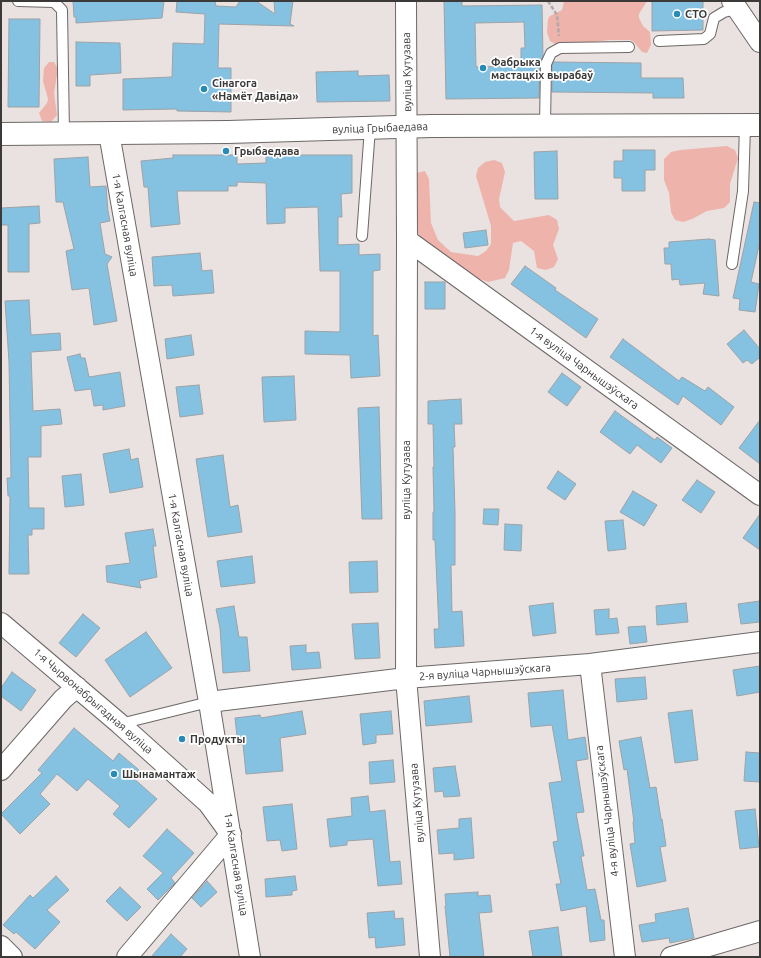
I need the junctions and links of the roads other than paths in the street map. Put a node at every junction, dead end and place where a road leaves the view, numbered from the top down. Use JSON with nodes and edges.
{"nodes":[{"id":1,"x":18,"y":1,"type":"edge"},
{"id":2,"x":406,"y":1,"type":"edge"},
{"id":3,"x":734,"y":5,"type":"edge"},
{"id":4,"x":660,"y":41,"type":"dead end"},
{"id":5,"x":760,"y":42,"type":"edge"},
{"id":6,"x":629,"y":47,"type":"dead end"},
{"id":7,"x":545,"y":126,"type":"junction"},
{"id":8,"x":753,"y":126,"type":"edge"},
{"id":9,"x":370,"y":128,"type":"junction"},
{"id":10,"x":407,"y":128,"type":"junction"},
{"id":11,"x":64,"y":133,"type":"junction"},
{"id":12,"x":109,"y":133,"type":"junction"},
{"id":13,"x":1,"y":134,"type":"edge"},
{"id":14,"x":362,"y":236,"type":"dead end"},
{"id":15,"x":408,"y":240,"type":"junction"},
{"id":16,"x":732,"y":264,"type":"dead end"},
{"id":17,"x":760,"y":495,"type":"edge"},
{"id":18,"x":1,"y":623,"type":"edge"},
{"id":19,"x":760,"y":642,"type":"edge"},
{"id":20,"x":590,"y":664,"type":"junction"},
{"id":21,"x":406,"y":678,"type":"junction"},
{"id":22,"x":77,"y":687,"type":"junction"},
{"id":23,"x":209,"y":702,"type":"junction"},
{"id":24,"x":120,"y":724,"type":"junction"},
{"id":25,"x":1,"y":770,"type":"edge"},
{"id":26,"x":231,"y":834,"type":"junction"},
{"id":27,"x":760,"y":931,"type":"edge"},
{"id":28,"x":1,"y":946,"type":"edge"},
{"id":29,"x":12,"y":957,"type":"edge"},
{"id":30,"x":127,"y":957,"type":"edge"},
{"id":31,"x":250,"y":957,"type":"edge"},
{"id":32,"x":430,"y":957,"type":"edge"},
{"id":33,"x":625,"y":957,"type":"edge"},
{"id":34,"x":672,"y":957,"type":"edge"}],
"edges":[{"from":1,"to":11,"type":"lane"},
{"from":2,"to":10,"type":"street","name":"вуліца Кутузава"},
{"from":3,"to":4,"type":"lane"},
{"from":3,"to":5,"type":"street"},
{"from":6,"to":7,"type":"lane"},
{"from":7,"to":8,"type":"street","name":"вуліца Грыбаедава"},
{"from":7,"to":10,"type":"street","name":"вуліца Грыбаедава"},
{"from":8,"to":16,"type":"lane"},
{"from":9,"to":10,"type":"street","name":"вуліца Грыбаедава"},
{"from":9,"to":12,"type":"street","name":"вуліца Грыбаедава"},
{"from":9,"to":14,"type":"lane"},
{"from":10,"to":15,"type":"street","name":"вуліца Кутузава"},
{"from":11,"to":12,"type":"street","name":"вуліца Грыбаедава"},
{"from":11,"to":13,"type":"street","name":"вуліца Грыбаедава"},
{"from":12,"to":23,"type":"street","name":"1-я Калгасная вуліца"},
{"from":15,"to":17,"type":"street","name":"1-я вуліца Чарнышэўскага"},
{"from":15,"to":21,"type":"street","name":"вуліца Кутузава"},
{"from":18,"to":22,"type":"street","name":"1-я Чырвонабрыгадная вуліца"},
{"from":19,"to":20,"type":"street","name":"2-я вуліца Чарнышэўскага"},
{"from":20,"to":21,"type":"street","name":"2-я вуліца Чарнышэўскага"},
{"from":20,"to":33,"type":"street","name":"4-я вуліца Чарнышэўскага"},
{"from":21,"to":23,"type":"street","name":"2-я вуліца Чарнышэўскага"},
{"from":21,"to":32,"type":"street","name":"вуліца Кутузава"},
{"from":22,"to":24,"type":"street","name":"1-я Чырвонабрыгадная вуліца"},
{"from":22,"to":25,"type":"street"},
{"from":23,"to":24,"type":"lane"},
{"from":23,"to":26,"type":"street","name":"1-я Калгасная вуліца"},
{"from":24,"to":26,"type":"street","name":"1-я Чырвонабрыгадная вуліца"},
{"from":26,"to":30,"type":"street"},
{"from":26,"to":31,"type":"street","name":"1-я Калгасная вуліца"},
{"from":27,"to":34,"type":"street"},
{"from":28,"to":29,"type":"street"}]}
